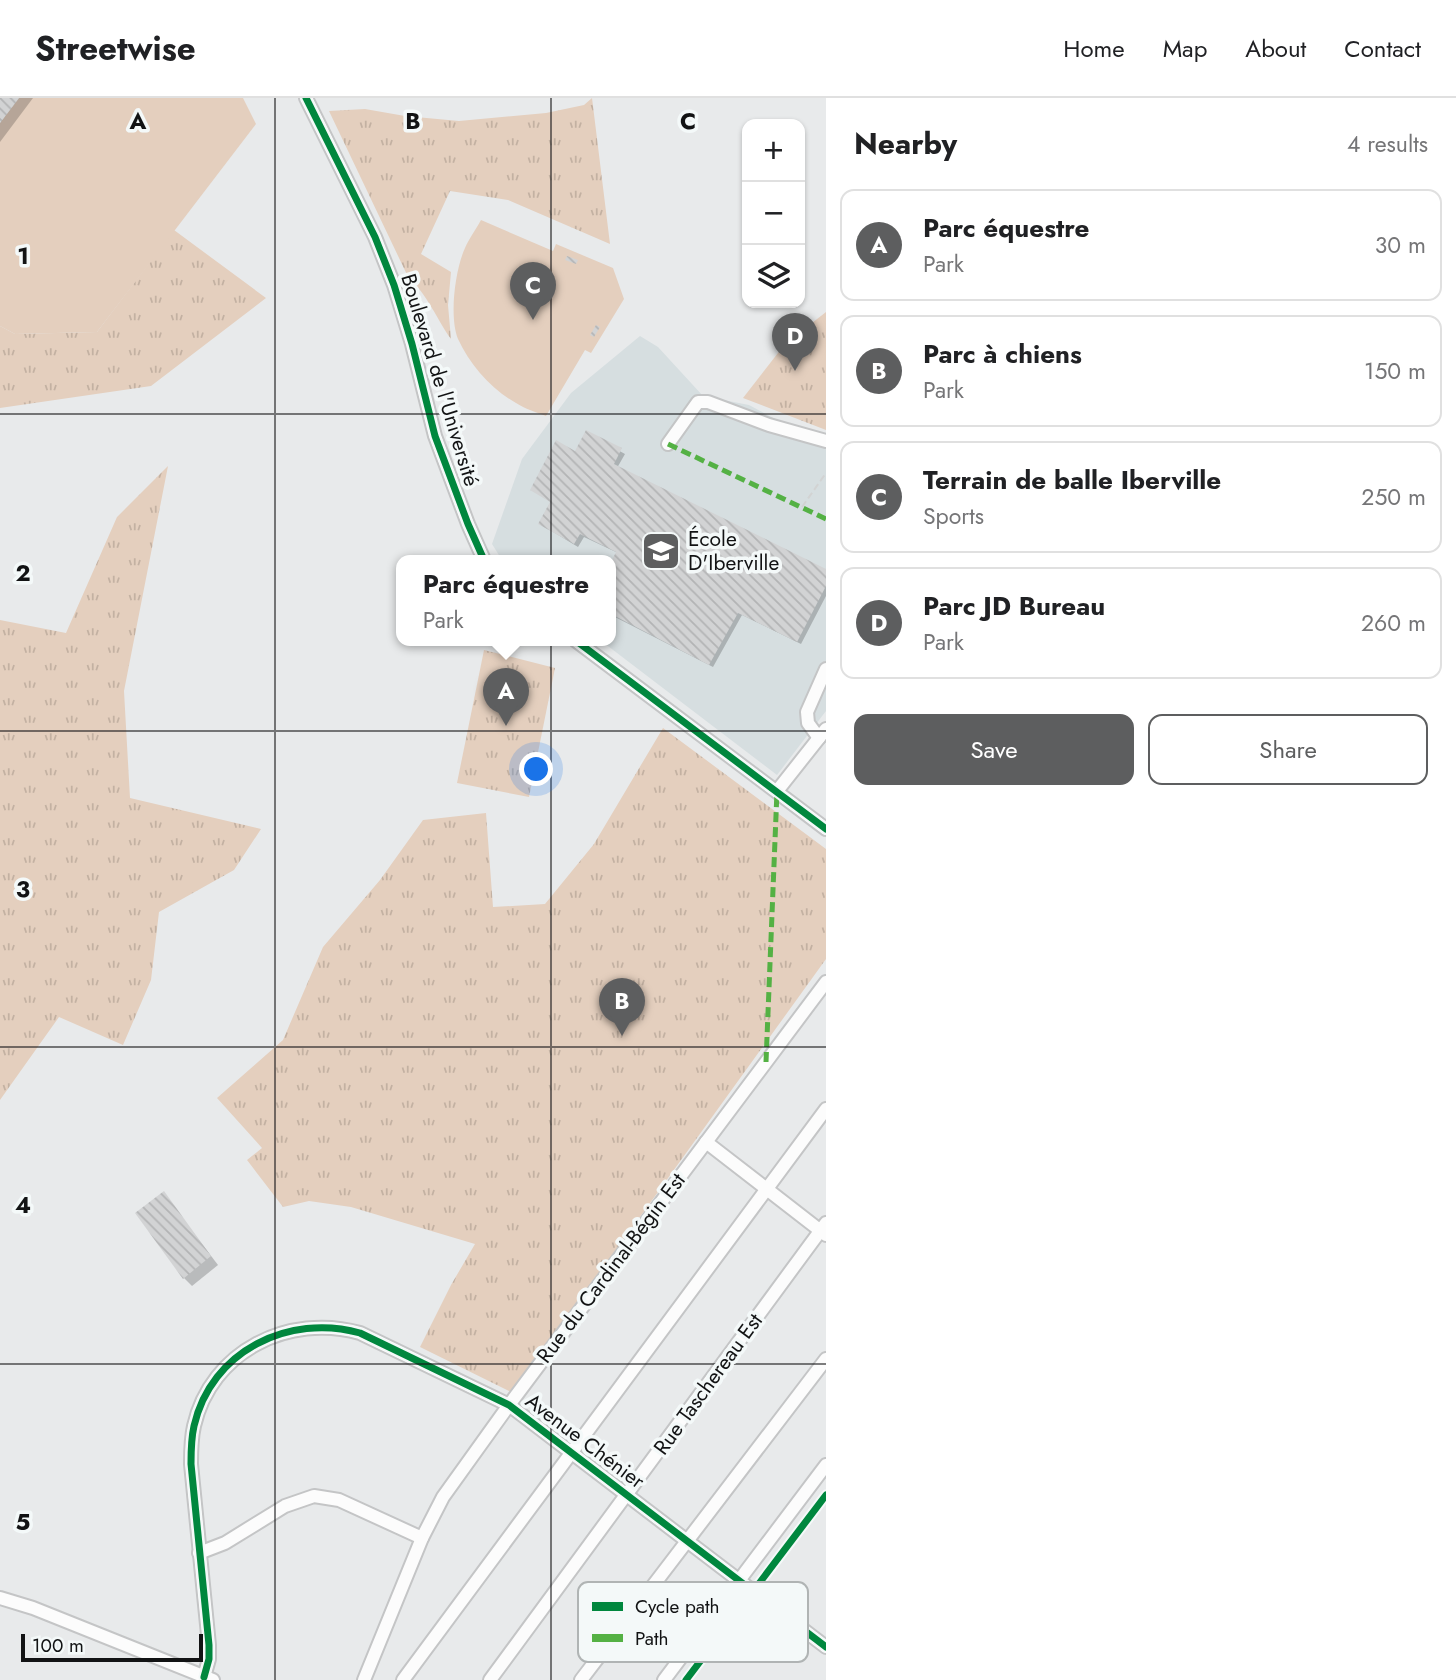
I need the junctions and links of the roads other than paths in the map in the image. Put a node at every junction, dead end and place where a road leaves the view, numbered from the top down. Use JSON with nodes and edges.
{"nodes":[{"id":1,"x":306,"y":98,"type":"edge"},
{"id":2,"x":826,"y":441,"type":"edge"},
{"id":3,"x":668,"y":444,"type":"dead end"},
{"id":4,"x":482,"y":555,"type":"edge"},
{"id":5,"x":583,"y":646,"type":"edge"},
{"id":6,"x":826,"y":669,"type":"edge"},
{"id":7,"x":822,"y":734,"type":"edge"},
{"id":8,"x":777,"y":791,"type":"junction"},
{"id":9,"x":826,"y":829,"type":"edge"},
{"id":10,"x":826,"y":982,"type":"edge"},
{"id":11,"x":826,"y":1110,"type":"edge"},
{"id":12,"x":706,"y":1142,"type":"junction"},
{"id":13,"x":766,"y":1189,"type":"junction"},
{"id":14,"x":824,"y":1230,"type":"edge"},
{"id":15,"x":826,"y":1359,"type":"edge"},
{"id":16,"x":509,"y":1405,"type":"junction"},
{"id":17,"x":572,"y":1453,"type":"junction"},
{"id":18,"x":826,"y":1465,"type":"edge"},
{"id":19,"x":626,"y":1494,"type":"junction"},
{"id":20,"x":422,"y":1538,"type":"junction"},
{"id":21,"x":688,"y":1542,"type":"junction"},
{"id":22,"x":200,"y":1553,"type":"junction"},
{"id":23,"x":739,"y":1580,"type":"junction"},
{"id":24,"x":657,"y":1582,"type":"edge"},
{"id":25,"x":742,"y":1582,"type":"edge"},
{"id":26,"x":0,"y":1598,"type":"edge"},
{"id":27,"x":808,"y":1633,"type":"edge"},
{"id":28,"x":826,"y":1647,"type":"edge"},
{"id":29,"x":595,"y":1662,"type":"edge"},
{"id":30,"x":678,"y":1662,"type":"edge"},
{"id":31,"x":209,"y":1678,"type":"edge"},
{"id":32,"x":364,"y":1680,"type":"edge"},
{"id":33,"x":403,"y":1680,"type":"edge"},
{"id":34,"x":490,"y":1680,"type":"edge"},
{"id":35,"x":581,"y":1680,"type":"edge"},
{"id":36,"x":664,"y":1680,"type":"edge"}],
"edges":[{"from":1,"to":4,"type":"street","name":"Boulevard de l'Université"},
{"from":2,"to":3,"type":"street"},
{"from":5,"to":8,"type":"street"},
{"from":6,"to":7,"type":"street"},
{"from":7,"to":8,"type":"street"},
{"from":8,"to":9,"type":"street"},
{"from":10,"to":12,"type":"street","name":"Rue du Cardinal-Bégin Est"},
{"from":11,"to":13,"type":"street"},
{"from":12,"to":13,"type":"street"},
{"from":12,"to":16,"type":"street","name":"Rue du Cardinal-Bégin Est"},
{"from":13,"to":14,"type":"street"},
{"from":13,"to":17,"type":"street"},
{"from":14,"to":19,"type":"street","name":"Rue Taschereau Est"},
{"from":15,"to":21,"type":"street"},
{"from":16,"to":17,"type":"street","name":"Avenue Chénier"},
{"from":16,"to":20,"type":"street","name":"Rue du Cardinal-Bégin Est"},
{"from":16,"to":22,"type":"street","name":"Avenue Chénier"},
{"from":17,"to":19,"type":"street","name":"Avenue Chénier"},
{"from":17,"to":33,"type":"street"},
{"from":18,"to":23,"type":"street"},
{"from":19,"to":21,"type":"street","name":"Avenue Chénier"},
{"from":19,"to":34,"type":"street","name":"Rue Taschereau Est"},
{"from":20,"to":22,"type":"street"},
{"from":20,"to":32,"type":"street","name":"Rue du Cardinal-Bégin Est"},
{"from":21,"to":23,"type":"street","name":"Avenue Chénier"},
{"from":21,"to":24,"type":"street"},
{"from":22,"to":31,"type":"street","name":"Avenue Chénier"},
{"from":23,"to":25,"type":"street","name":"Avenue Chénier"},
{"from":26,"to":31,"type":"street"},
{"from":27,"to":28,"type":"street","name":"Avenue Chénier"},
{"from":29,"to":35,"type":"street"},
{"from":30,"to":36,"type":"street"}]}
